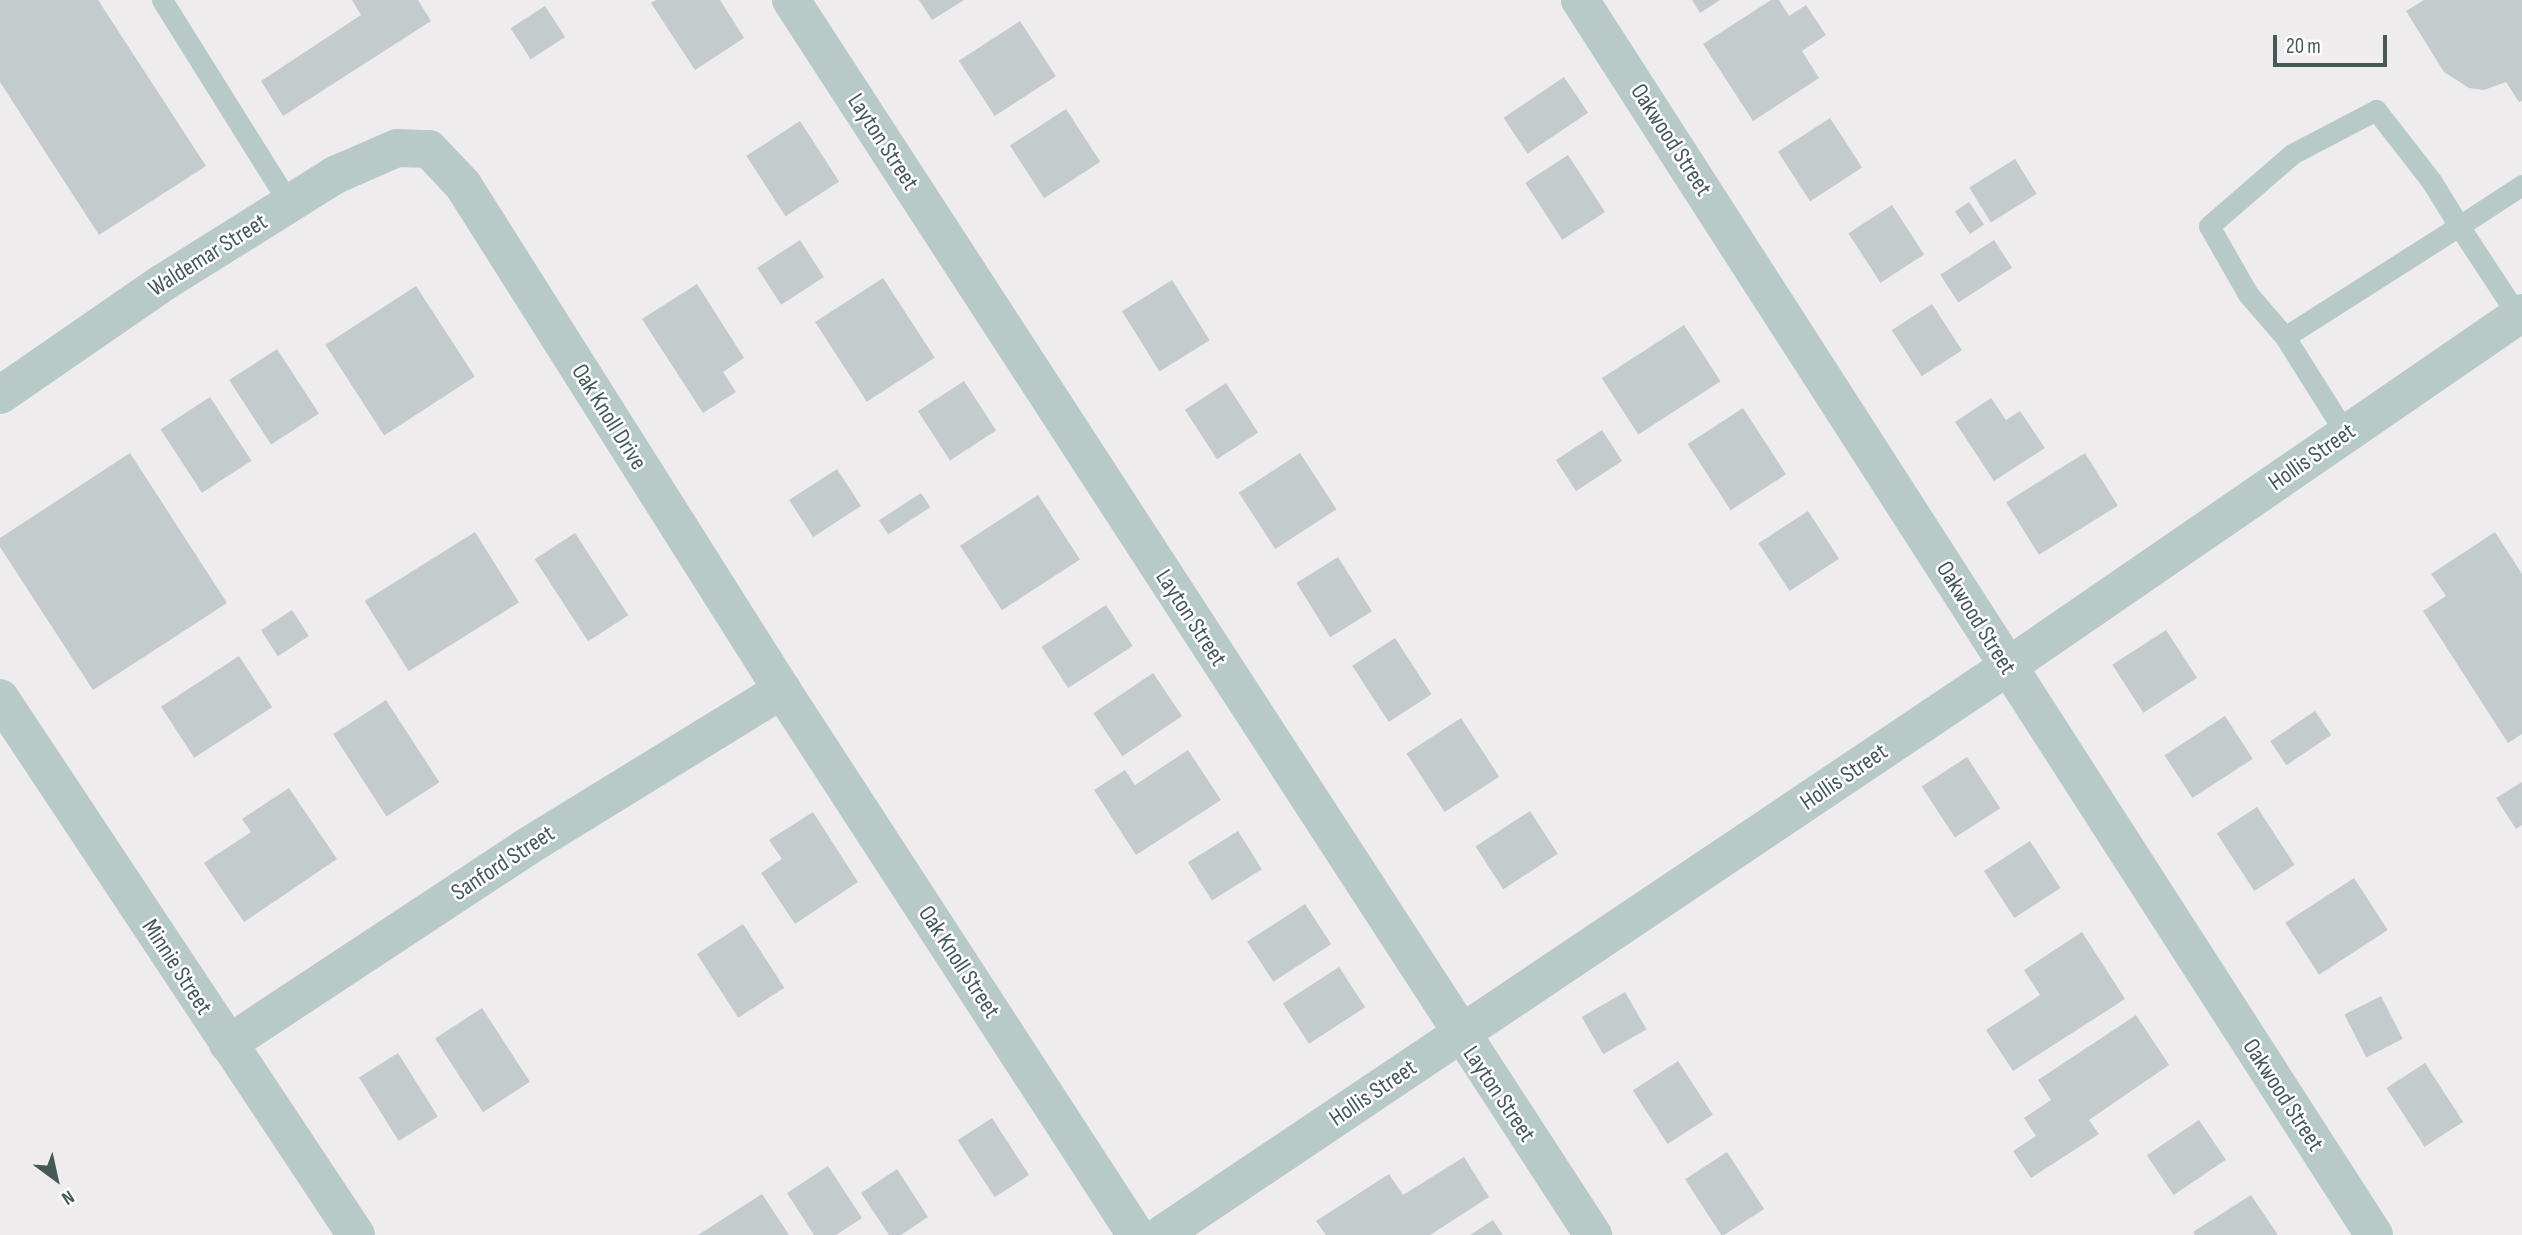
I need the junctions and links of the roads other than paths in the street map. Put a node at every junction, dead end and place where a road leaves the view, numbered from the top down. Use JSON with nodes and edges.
{"nodes":[{"id":1,"x":162,"y":0,"type":"edge"},
{"id":2,"x":792,"y":0,"type":"edge"},
{"id":3,"x":1580,"y":0,"type":"edge"},
{"id":4,"x":429,"y":149,"type":"joint"},
{"id":5,"x":2522,"y":185,"type":"edge"},
{"id":6,"x":289,"y":203,"type":"junction"},
{"id":7,"x":2459,"y":226,"type":"junction"},
{"id":8,"x":2521,"y":317,"type":"edge"},
{"id":9,"x":2286,"y":337,"type":"junction"},
{"id":10,"x":0,"y":395,"type":"edge"},
{"id":11,"x":2346,"y":434,"type":"junction"},
{"id":12,"x":2007,"y":667,"type":"junction"},
{"id":13,"x":782,"y":690,"type":"junction"},
{"id":14,"x":0,"y":698,"type":"edge"},
{"id":15,"x":1460,"y":1035,"type":"junction"},
{"id":16,"x":228,"y":1044,"type":"junction"},
{"id":17,"x":356,"y":1235,"type":"edge"},
{"id":18,"x":1136,"y":1235,"type":"edge"},
{"id":19,"x":1161,"y":1235,"type":"edge"},
{"id":20,"x":1593,"y":1235,"type":"edge"},
{"id":21,"x":2374,"y":1235,"type":"edge"}],
"edges":[{"from":1,"to":6,"type":"lane"},
{"from":2,"to":15,"type":"street","name":"Layton Street"},
{"from":3,"to":12,"type":"street","name":"Oakwood Street"},
{"from":4,"to":6,"type":"street","name":"Waldemar Street"},
{"from":4,"to":13,"type":"street","name":"Oak Knoll Drive"},
{"from":5,"to":7,"type":"lane"},
{"from":6,"to":10,"type":"street","name":"Waldemar Street"},
{"from":7,"to":8,"type":"lane"},
{"from":7,"to":9,"type":"lane"},
{"from":7,"to":9,"type":"lane"},
{"from":8,"to":11,"type":"street","name":"Hollis Street"},
{"from":9,"to":11,"type":"lane"},
{"from":11,"to":12,"type":"street","name":"Hollis Street"},
{"from":12,"to":15,"type":"street","name":"Hollis Street"},
{"from":12,"to":21,"type":"street","name":"Oakwood Street"},
{"from":13,"to":16,"type":"street","name":"Sanford Street"},
{"from":13,"to":18,"type":"street","name":"Oak Knoll Street"},
{"from":14,"to":16,"type":"street","name":"Minnie Street"},
{"from":15,"to":19,"type":"street","name":"Hollis Street"},
{"from":15,"to":20,"type":"street","name":"Layton Street"},
{"from":16,"to":17,"type":"street","name":"Minnie Street"}]}
